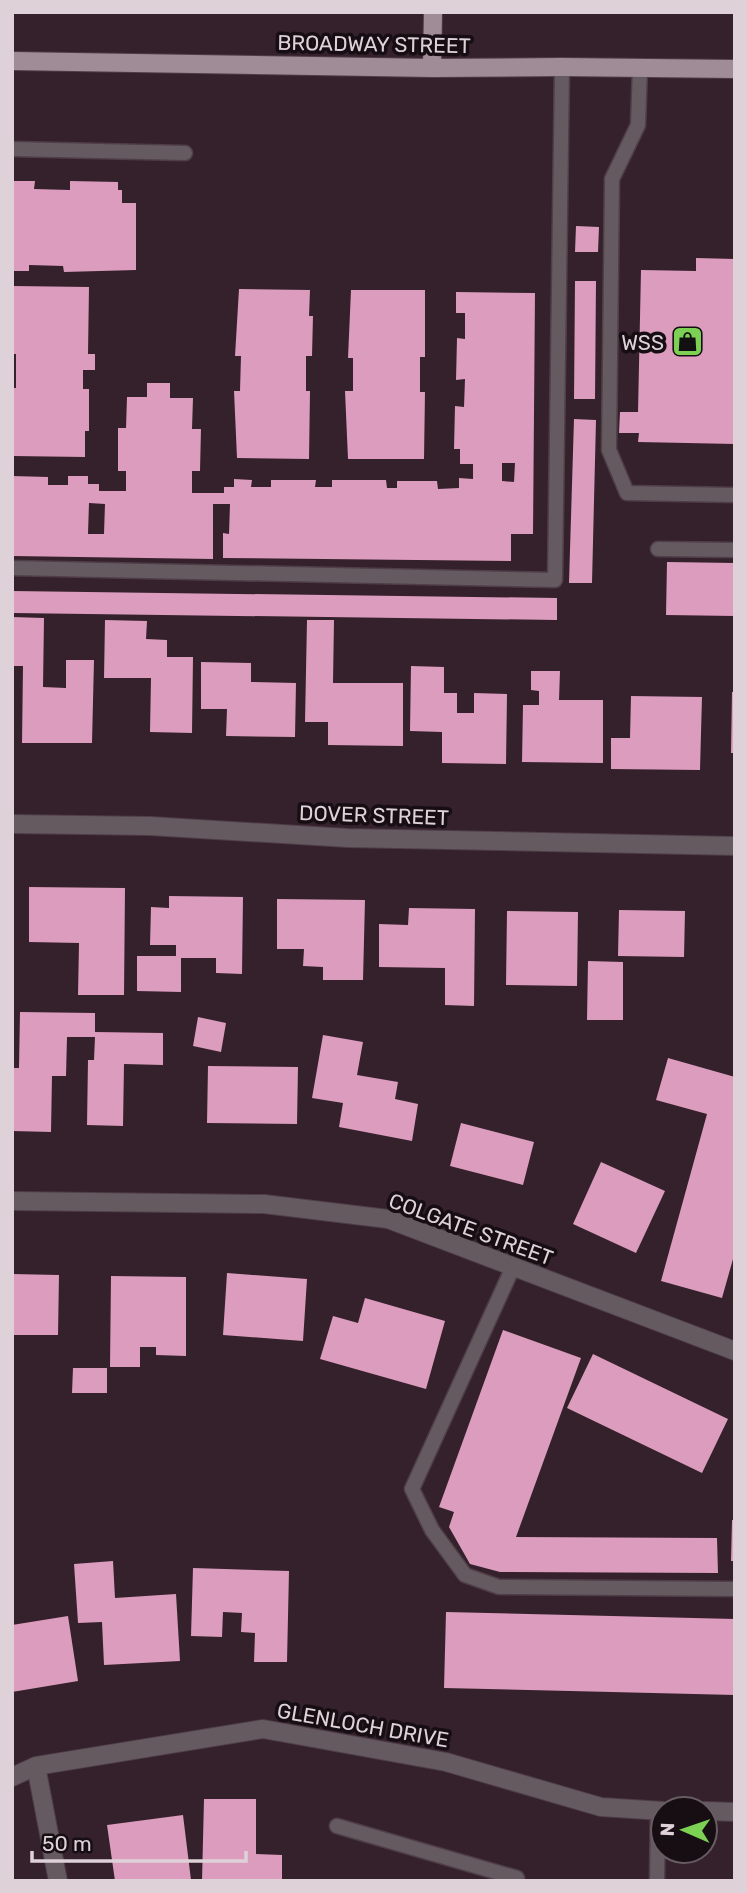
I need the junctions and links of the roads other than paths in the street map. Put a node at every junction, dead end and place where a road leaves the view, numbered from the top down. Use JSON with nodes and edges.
{"nodes":[{"id":1,"x":433,"y":12,"type":"edge"},
{"id":2,"x":12,"y":61,"type":"edge"},
{"id":3,"x":562,"y":66,"type":"junction"},
{"id":4,"x":640,"y":67,"type":"junction"},
{"id":5,"x":432,"y":68,"type":"junction"},
{"id":6,"x":735,"y":69,"type":"edge"},
{"id":7,"x":12,"y":149,"type":"edge"},
{"id":8,"x":185,"y":153,"type":"dead end"},
{"id":9,"x":735,"y":495,"type":"edge"},
{"id":10,"x":658,"y":549,"type":"dead end"},
{"id":11,"x":735,"y":550,"type":"edge"},
{"id":12,"x":12,"y":568,"type":"edge"},
{"id":13,"x":12,"y":824,"type":"edge"},
{"id":14,"x":735,"y":846,"type":"edge"},
{"id":15,"x":12,"y":1201,"type":"edge"},
{"id":16,"x":513,"y":1267,"type":"junction"},
{"id":17,"x":735,"y":1351,"type":"edge"},
{"id":18,"x":735,"y":1589,"type":"edge"},
{"id":19,"x":36,"y":1766,"type":"junction"},
{"id":20,"x":12,"y":1777,"type":"edge"},
{"id":21,"x":649,"y":1810,"type":"edge"},
{"id":22,"x":337,"y":1826,"type":"dead end"},
{"id":23,"x":517,"y":1878,"type":"dead end"},
{"id":24,"x":58,"y":1881,"type":"edge"}],
"edges":[{"from":1,"to":5,"type":"main road"},
{"from":2,"to":5,"type":"main road","name":"BROADWAY STREET"},
{"from":3,"to":4,"type":"main road","name":"BROADWAY STREET"},
{"from":3,"to":5,"type":"main road","name":"BROADWAY STREET"},
{"from":3,"to":12,"type":"lane"},
{"from":4,"to":6,"type":"main road","name":"BROADWAY STREET"},
{"from":4,"to":9,"type":"lane"},
{"from":7,"to":8,"type":"lane"},
{"from":10,"to":11,"type":"lane"},
{"from":13,"to":14,"type":"street","name":"DOVER STREET"},
{"from":15,"to":16,"type":"street","name":"COLGATE STREET"},
{"from":16,"to":17,"type":"street","name":"COLGATE STREET"},
{"from":16,"to":18,"type":"lane"},
{"from":19,"to":20,"type":"street","name":"GLENLOCH DRIVE"},
{"from":19,"to":21,"type":"street","name":"GLENLOCH DRIVE"},
{"from":19,"to":24,"type":"street"},
{"from":22,"to":23,"type":"lane"}]}
